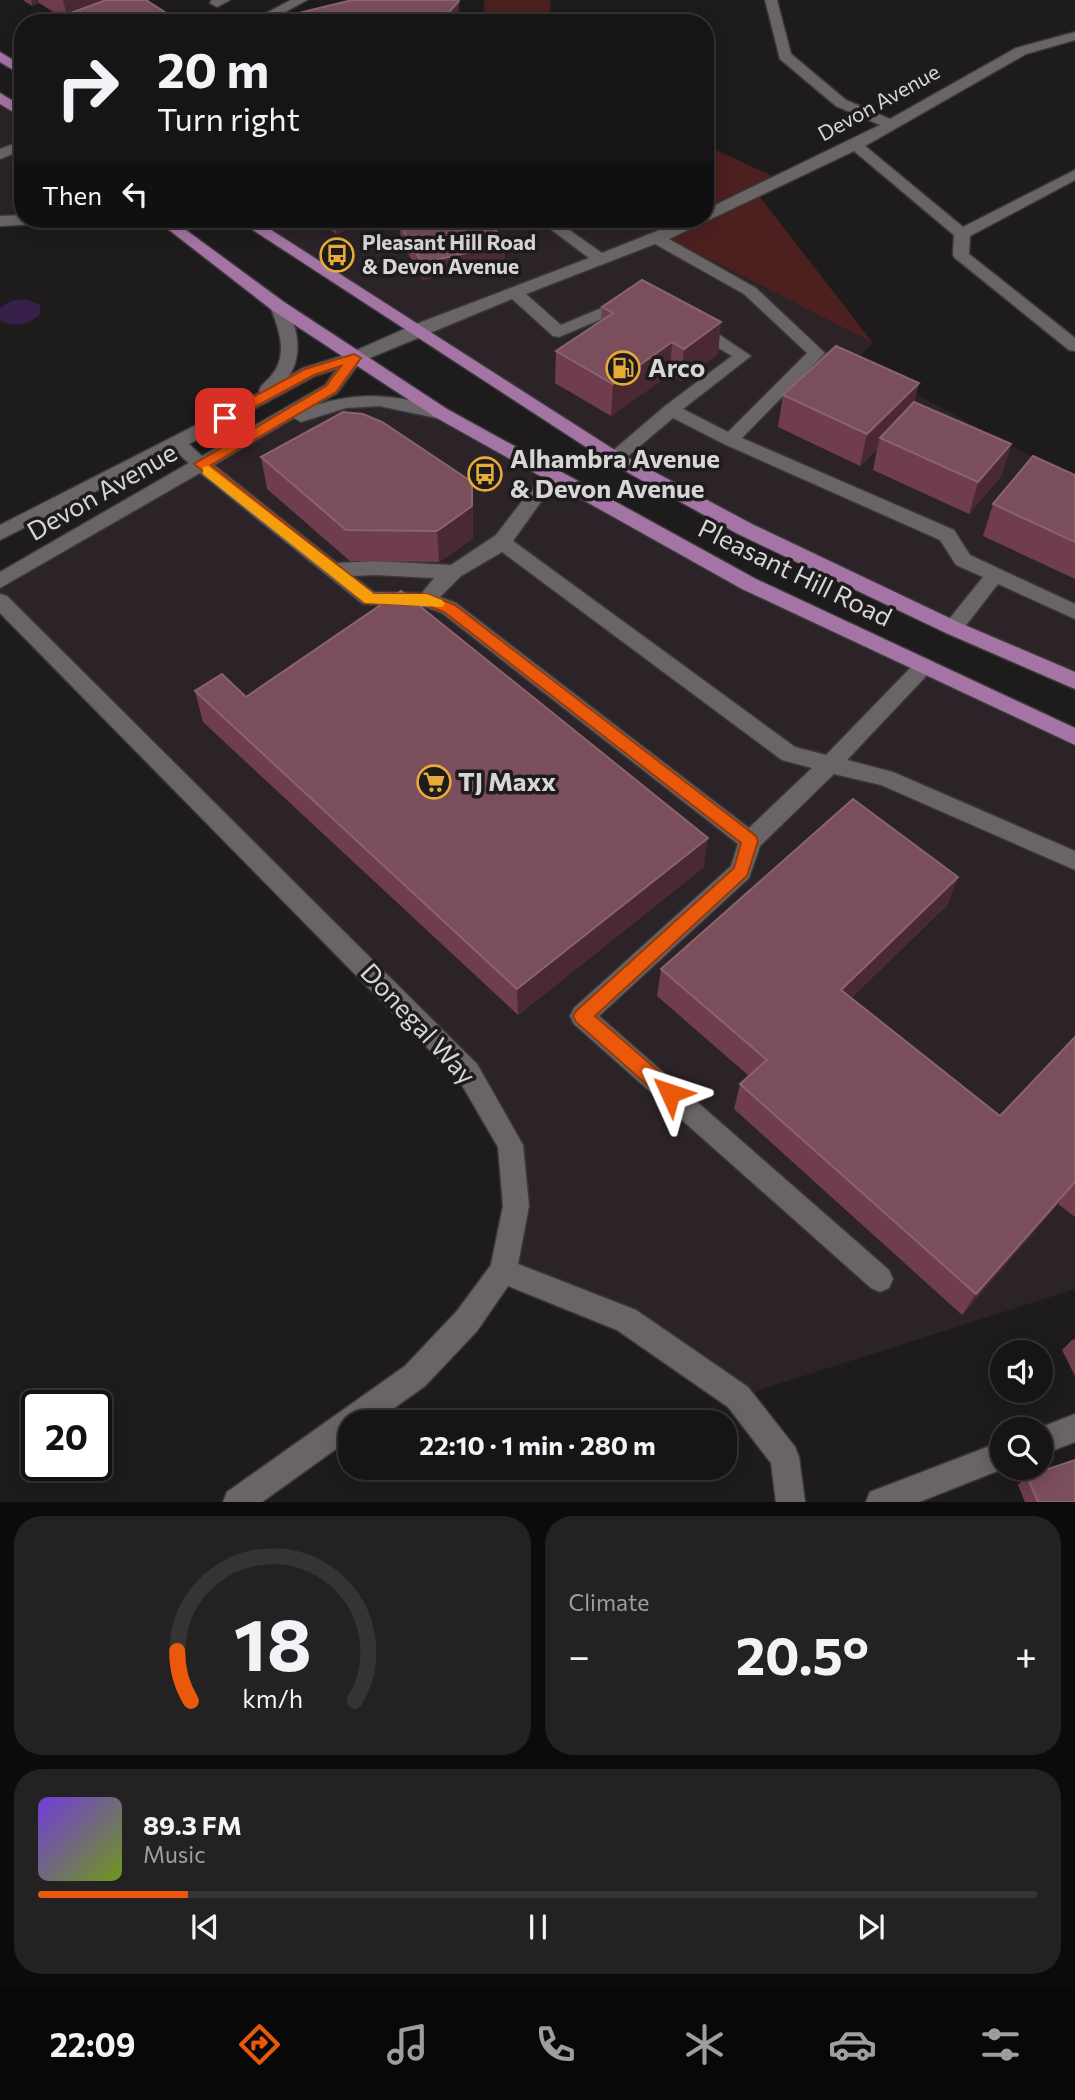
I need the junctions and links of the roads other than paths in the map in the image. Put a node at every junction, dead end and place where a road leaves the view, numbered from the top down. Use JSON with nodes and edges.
{"nodes":[{"id":1,"x":301,"y":0,"type":"edge"},
{"id":2,"x":771,"y":0,"type":"edge"},
{"id":3,"x":272,"y":14,"type":"edge"},
{"id":4,"x":1075,"y":36,"type":"edge"},
{"id":5,"x":889,"y":124,"type":"junction"},
{"id":6,"x":855,"y":145,"type":"junction"},
{"id":7,"x":1075,"y":174,"type":"edge"},
{"id":8,"x":714,"y":212,"type":"edge"},
{"id":9,"x":174,"y":228,"type":"edge"},
{"id":10,"x":258,"y":228,"type":"edge"},
{"id":11,"x":557,"y":228,"type":"edge"},
{"id":12,"x":679,"y":228,"type":"edge"},
{"id":13,"x":962,"y":234,"type":"junction"},
{"id":14,"x":656,"y":238,"type":"junction"},
{"id":15,"x":601,"y":260,"type":"junction"},
{"id":16,"x":515,"y":293,"type":"junction"},
{"id":17,"x":645,"y":295,"type":"edge"},
{"id":18,"x":278,"y":306,"type":"junction"},
{"id":19,"x":677,"y":315,"type":"edge"},
{"id":20,"x":417,"y":330,"type":"junction"},
{"id":21,"x":1075,"y":346,"type":"edge"},
{"id":22,"x":354,"y":358,"type":"junction"},
{"id":23,"x":249,"y":406,"type":"junction"},
{"id":24,"x":671,"y":410,"type":"junction"},
{"id":25,"x":441,"y":413,"type":"junction"},
{"id":26,"x":266,"y":427,"type":"junction"},
{"id":27,"x":730,"y":440,"type":"junction"},
{"id":28,"x":176,"y":443,"type":"junction"},
{"id":29,"x":615,"y":458,"type":"junction"},
{"id":30,"x":201,"y":464,"type":"junction"},
{"id":31,"x":552,"y":474,"type":"junction"},
{"id":32,"x":0,"y":533,"type":"edge"},
{"id":33,"x":502,"y":542,"type":"junction"},
{"id":34,"x":331,"y":570,"type":"junction"},
{"id":35,"x":452,"y":572,"type":"junction"},
{"id":36,"x":995,"y":575,"type":"junction"},
{"id":37,"x":0,"y":581,"type":"edge"},
{"id":38,"x":427,"y":600,"type":"junction"},
{"id":39,"x":0,"y":601,"type":"edge"},
{"id":40,"x":1075,"y":612,"type":"edge"},
{"id":41,"x":953,"y":628,"type":"junction"},
{"id":42,"x":924,"y":666,"type":"junction"},
{"id":43,"x":1075,"y":681,"type":"edge"},
{"id":44,"x":1075,"y":737,"type":"edge"},
{"id":45,"x":830,"y":764,"type":"junction"},
{"id":46,"x":750,"y":841,"type":"junction"},
{"id":47,"x":1075,"y":861,"type":"edge"},
{"id":48,"x":503,"y":1271,"type":"junction"},
{"id":49,"x":880,"y":1279,"type":"dead end"},
{"id":50,"x":1075,"y":1428,"type":"edge"},
{"id":51,"x":1053,"y":1436,"type":"edge"},
{"id":52,"x":990,"y":1460,"type":"edge"},
{"id":53,"x":237,"y":1502,"type":"edge"},
{"id":54,"x":791,"y":1502,"type":"edge"},
{"id":55,"x":880,"y":1502,"type":"edge"}],
"edges":[{"from":1,"to":3,"type":"street"},
{"from":2,"to":5,"type":"street"},
{"from":4,"to":5,"type":"street","name":"Devon Avenue"},
{"from":5,"to":6,"type":"street","name":"Devon Avenue"},
{"from":6,"to":8,"type":"street","name":"Devon Avenue"},
{"from":6,"to":13,"type":"street"},
{"from":7,"to":13,"type":"street"},
{"from":9,"to":18,"type":"main road","name":"Pleasant Hill Road"},
{"from":10,"to":20,"type":"main road","name":"Pleasant Hill Road"},
{"from":11,"to":15,"type":"street"},
{"from":12,"to":14,"type":"street","name":"Devon Avenue"},
{"from":13,"to":21,"type":"street"},
{"from":14,"to":15,"type":"street","name":"Devon Avenue"},
{"from":14,"to":27,"type":"street"},
{"from":15,"to":16,"type":"street","name":"Devon Avenue"},
{"from":16,"to":17,"type":"street"},
{"from":16,"to":20,"type":"street","name":"Devon Avenue"},
{"from":18,"to":22,"type":"main road","name":"Pleasant Hill Road"},
{"from":18,"to":23,"type":"street","name":"Devon Avenue"},
{"from":19,"to":24,"type":"street"},
{"from":20,"to":22,"type":"street","name":"Devon Avenue"},
{"from":20,"to":29,"type":"main road","name":"Pleasant Hill Road"},
{"from":22,"to":23,"type":"street","name":"Devon Avenue"},
{"from":22,"to":25,"type":"main road","name":"Pleasant Hill Road"},
{"from":22,"to":26,"type":"street","name":"Devon Avenue"},
{"from":23,"to":28,"type":"street","name":"Devon Avenue"},
{"from":24,"to":27,"type":"street"},
{"from":24,"to":29,"type":"street"},
{"from":25,"to":26,"type":"street","name":"Devon Avenue"},
{"from":25,"to":31,"type":"main road","name":"Pleasant Hill Road"},
{"from":26,"to":30,"type":"street","name":"Devon Avenue"},
{"from":27,"to":36,"type":"street"},
{"from":28,"to":30,"type":"street"},
{"from":28,"to":32,"type":"street","name":"Devon Avenue"},
{"from":29,"to":41,"type":"main road","name":"Pleasant Hill Road"},
{"from":30,"to":34,"type":"street"},
{"from":30,"to":37,"type":"street","name":"Devon Avenue"},
{"from":31,"to":33,"type":"street"},
{"from":31,"to":42,"type":"main road","name":"Pleasant Hill Road"},
{"from":33,"to":35,"type":"street"},
{"from":33,"to":45,"type":"street"},
{"from":34,"to":35,"type":"street"},
{"from":34,"to":38,"type":"street"},
{"from":35,"to":38,"type":"street"},
{"from":36,"to":40,"type":"street"},
{"from":36,"to":41,"type":"street"},
{"from":38,"to":46,"type":"street"},
{"from":39,"to":48,"type":"street","name":"Donegal Way"},
{"from":41,"to":43,"type":"main road","name":"Pleasant Hill Road"},
{"from":42,"to":44,"type":"main road","name":"Pleasant Hill Road"},
{"from":42,"to":45,"type":"street"},
{"from":45,"to":46,"type":"street"},
{"from":45,"to":47,"type":"street"},
{"from":46,"to":49,"type":"street"},
{"from":48,"to":53,"type":"street","name":"Donegal Way"},
{"from":48,"to":54,"type":"street"},
{"from":50,"to":51,"type":"street"},
{"from":52,"to":55,"type":"street"}]}
